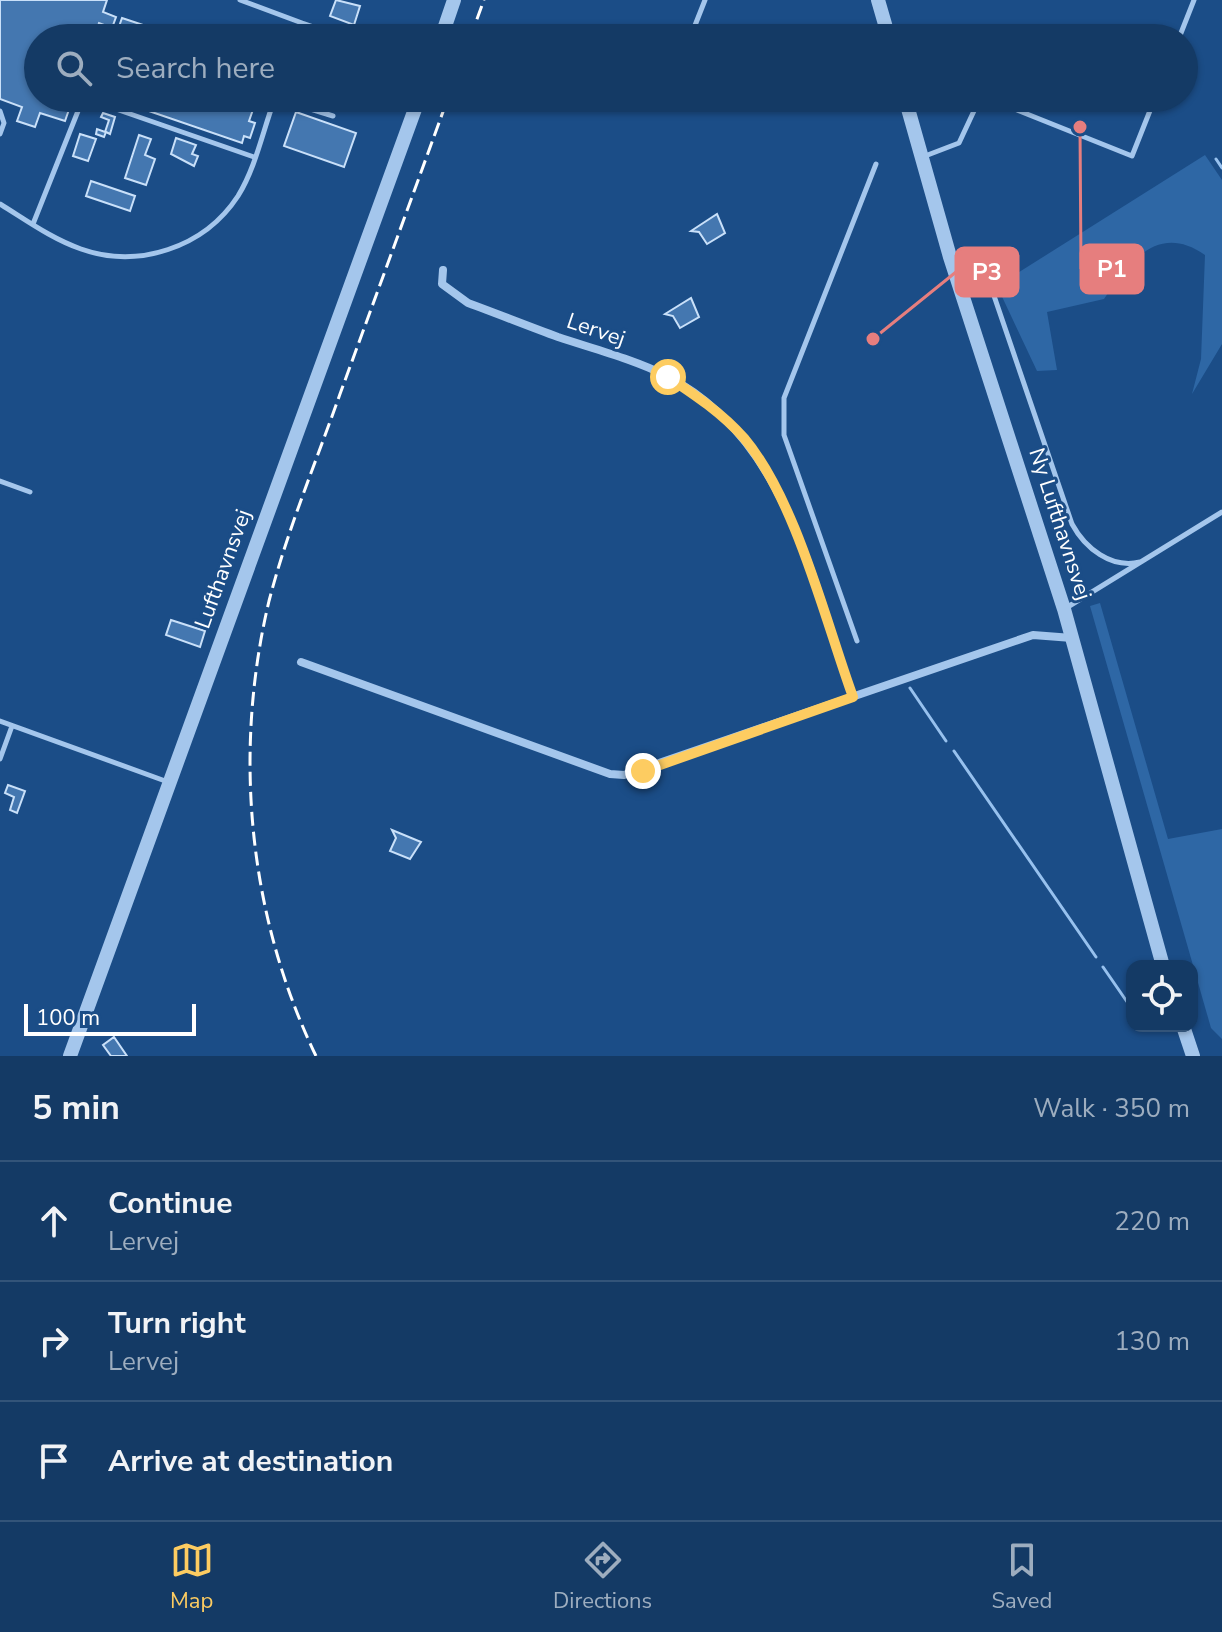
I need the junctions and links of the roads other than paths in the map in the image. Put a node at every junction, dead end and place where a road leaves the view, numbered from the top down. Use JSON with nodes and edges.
{"nodes":[{"id":1,"x":240,"y":0,"type":"edge"},
{"id":2,"x":267,"y":0,"type":"edge"},
{"id":3,"x":454,"y":0,"type":"edge"},
{"id":4,"x":705,"y":0,"type":"edge"},
{"id":5,"x":878,"y":0,"type":"edge"},
{"id":6,"x":1194,"y":0,"type":"edge"},
{"id":7,"x":265,"y":9,"type":"junction"},
{"id":8,"x":302,"y":23,"type":"joint"},
{"id":9,"x":305,"y":24,"type":"edge"},
{"id":10,"x":446,"y":24,"type":"edge"},
{"id":11,"x":696,"y":24,"type":"edge"},
{"id":12,"x":885,"y":24,"type":"edge"},
{"id":13,"x":1185,"y":24,"type":"edge"},
{"id":14,"x":0,"y":111,"type":"edge"},
{"id":15,"x":78,"y":112,"type":"edge"},
{"id":16,"x":125,"y":112,"type":"edge"},
{"id":17,"x":270,"y":112,"type":"edge"},
{"id":18,"x":320,"y":112,"type":"edge"},
{"id":19,"x":414,"y":112,"type":"edge"},
{"id":20,"x":909,"y":112,"type":"edge"},
{"id":21,"x":973,"y":112,"type":"edge"},
{"id":22,"x":1022,"y":112,"type":"edge"},
{"id":23,"x":1149,"y":112,"type":"edge"},
{"id":24,"x":333,"y":116,"type":"dead end"},
{"id":25,"x":0,"y":134,"type":"edge"},
{"id":26,"x":921,"y":156,"type":"junction"},
{"id":27,"x":254,"y":157,"type":"junction"},
{"id":28,"x":876,"y":164,"type":"dead end"},
{"id":29,"x":0,"y":204,"type":"edge"},
{"id":30,"x":33,"y":224,"type":"junction"},
{"id":31,"x":443,"y":270,"type":"dead end"},
{"id":32,"x":991,"y":287,"type":"dead end"},
{"id":33,"x":0,"y":481,"type":"edge"},
{"id":34,"x":30,"y":492,"type":"dead end"},
{"id":35,"x":1222,"y":512,"type":"edge"},
{"id":36,"x":1140,"y":562,"type":"junction"},
{"id":37,"x":1064,"y":609,"type":"junction"},
{"id":38,"x":1072,"y":638,"type":"junction"},
{"id":39,"x":857,"y":641,"type":"dead end"},
{"id":40,"x":301,"y":662,"type":"dead end"},
{"id":41,"x":853,"y":697,"type":"junction"},
{"id":42,"x":0,"y":721,"type":"edge"},
{"id":43,"x":12,"y":725,"type":"junction"},
{"id":44,"x":2,"y":749,"type":"edge"},
{"id":45,"x":0,"y":759,"type":"edge"},
{"id":46,"x":169,"y":782,"type":"junction"},
{"id":47,"x":1161,"y":960,"type":"edge"},
{"id":48,"x":1185,"y":1032,"type":"edge"},
{"id":49,"x":1185,"y":1032,"type":"edge"},
{"id":50,"x":70,"y":1056,"type":"edge"},
{"id":51,"x":1193,"y":1056,"type":"edge"},
{"id":52,"x":1199,"y":1056,"type":"edge"}],
"edges":[{"from":1,"to":7,"type":"lane"},
{"from":2,"to":7,"type":"lane"},
{"from":3,"to":10,"type":"street"},
{"from":4,"to":11,"type":"lane"},
{"from":5,"to":12,"type":"street"},
{"from":6,"to":13,"type":"lane"},
{"from":7,"to":8,"type":"lane"},
{"from":8,"to":9,"type":"lane"},
{"from":14,"to":25,"type":"lane"},
{"from":15,"to":30,"type":"lane"},
{"from":16,"to":27,"type":"lane"},
{"from":17,"to":27,"type":"lane"},
{"from":18,"to":24,"type":"lane"},
{"from":19,"to":46,"type":"street","name":"Lufthavnsvej"},
{"from":20,"to":26,"type":"street","name":"Ny Lufthavnsvej"},
{"from":21,"to":26,"type":"lane"},
{"from":22,"to":23,"type":"lane"},
{"from":26,"to":37,"type":"street","name":"Ny Lufthavnsvej"},
{"from":27,"to":30,"type":"lane"},
{"from":28,"to":39,"type":"lane"},
{"from":29,"to":30,"type":"lane"},
{"from":31,"to":41,"type":"street","name":"Lervej"},
{"from":32,"to":36,"type":"lane"},
{"from":33,"to":34,"type":"lane"},
{"from":35,"to":36,"type":"lane"},
{"from":36,"to":37,"type":"lane"},
{"from":37,"to":38,"type":"street","name":"Ny Lufthavnsvej"},
{"from":38,"to":41,"type":"street"},
{"from":38,"to":47,"type":"street","name":"Ny Lufthavnsvej"},
{"from":40,"to":41,"type":"street"},
{"from":42,"to":43,"type":"lane"},
{"from":43,"to":44,"type":"lane"},
{"from":43,"to":46,"type":"lane"},
{"from":44,"to":45,"type":"lane"},
{"from":46,"to":50,"type":"street","name":"Lufthavnsvej"},
{"from":48,"to":51,"type":"street"},
{"from":49,"to":52,"type":"street"}]}
